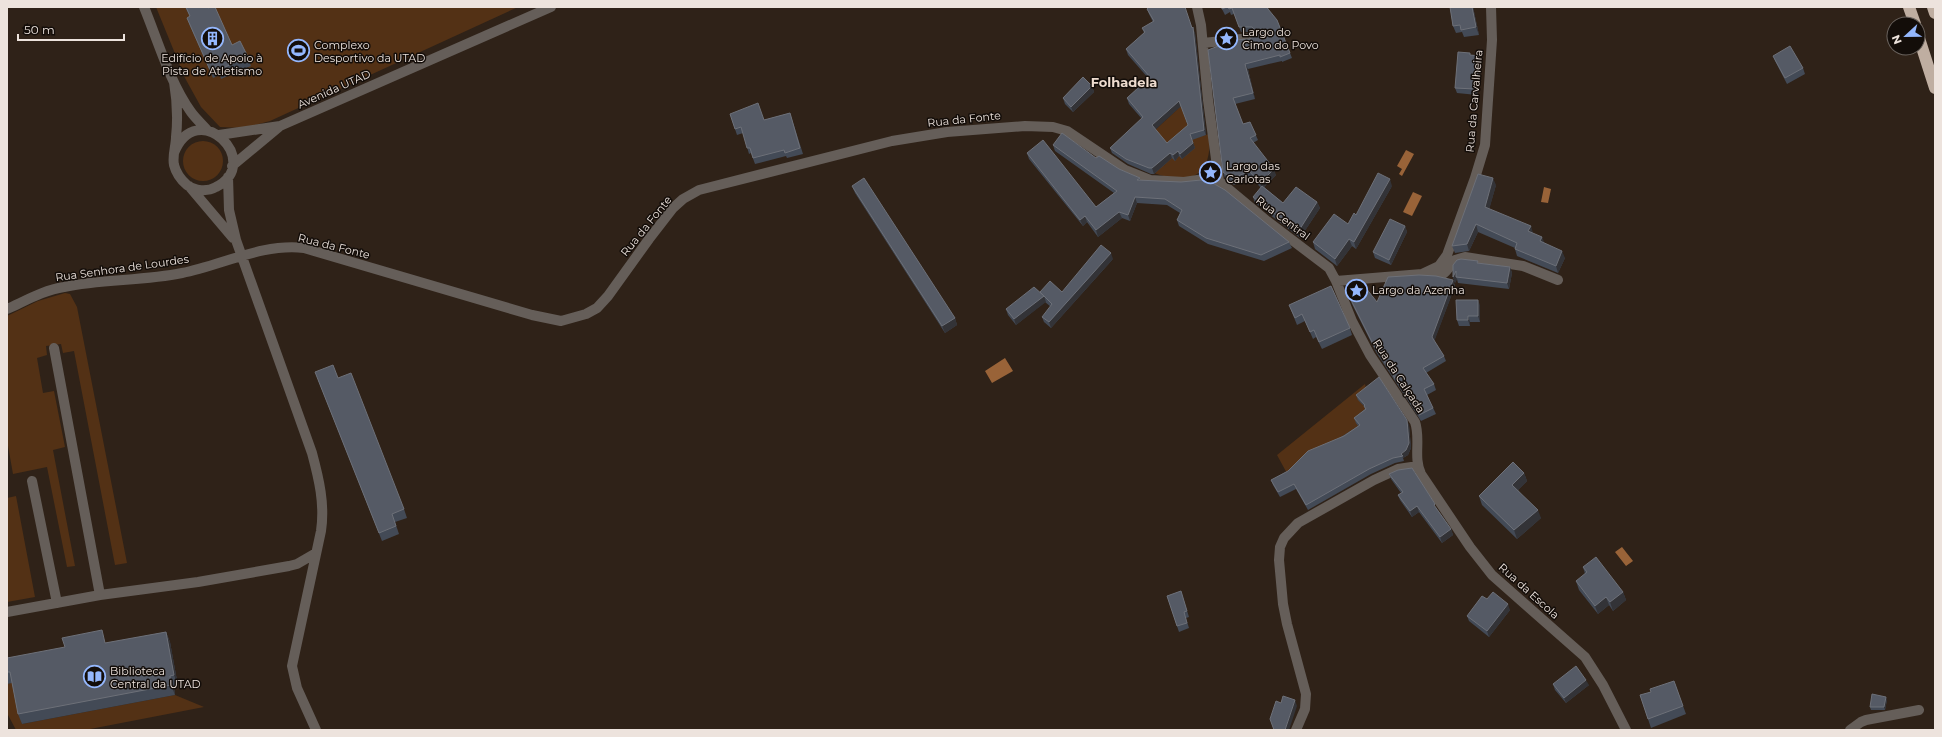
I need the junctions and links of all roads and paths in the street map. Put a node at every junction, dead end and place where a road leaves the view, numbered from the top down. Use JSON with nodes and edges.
{"nodes":[{"id":1,"x":144,"y":7,"type":"edge"},
{"id":2,"x":551,"y":7,"type":"edge"},
{"id":3,"x":1196,"y":7,"type":"edge"},
{"id":4,"x":1491,"y":7,"type":"edge"},
{"id":5,"x":1933,"y":7,"type":"edge"},
{"id":6,"x":1935,"y":13,"type":"edge"},
{"id":7,"x":1251,"y":38,"type":"edge"},
{"id":8,"x":1203,"y":43,"type":"junction"},
{"id":9,"x":1925,"y":56,"type":"edge"},
{"id":10,"x":174,"y":82,"type":"junction"},
{"id":11,"x":1935,"y":88,"type":"edge"},
{"id":12,"x":280,"y":126,"type":"junction"},
{"id":13,"x":208,"y":131,"type":"junction"},
{"id":14,"x":219,"y":135,"type":"junction"},
{"id":15,"x":174,"y":153,"type":"junction"},
{"id":16,"x":232,"y":166,"type":"junction"},
{"id":17,"x":228,"y":176,"type":"junction"},
{"id":18,"x":1218,"y":177,"type":"junction"},
{"id":19,"x":189,"y":186,"type":"junction"},
{"id":20,"x":236,"y":240,"type":"junction"},
{"id":21,"x":242,"y":257,"type":"junction"},
{"id":22,"x":1422,"y":274,"type":"junction"},
{"id":23,"x":1558,"y":280,"type":"dead end"},
{"id":24,"x":1336,"y":281,"type":"junction"},
{"id":25,"x":7,"y":310,"type":"edge"},
{"id":26,"x":54,"y":348,"type":"dead end"},
{"id":27,"x":1418,"y":466,"type":"junction"},
{"id":28,"x":32,"y":481,"type":"dead end"},
{"id":29,"x":316,"y":553,"type":"junction"},
{"id":30,"x":100,"y":595,"type":"junction"},
{"id":31,"x":57,"y":603,"type":"junction"},
{"id":32,"x":7,"y":612,"type":"edge"},
{"id":33,"x":1919,"y":710,"type":"dead end"},
{"id":34,"x":316,"y":730,"type":"edge"},
{"id":35,"x":1296,"y":730,"type":"edge"},
{"id":36,"x":1626,"y":730,"type":"edge"},
{"id":37,"x":1850,"y":730,"type":"edge"}],
"edges":[{"from":1,"to":10,"type":"street","name":"Avenida UTAD"},
{"from":2,"to":12,"type":"street","name":"Avenida UTAD"},
{"from":3,"to":8,"type":"street"},
{"from":4,"to":22,"type":"street","name":"Rua da Carvalheira"},
{"from":5,"to":6,"type":"highway"},
{"from":7,"to":8,"type":"street"},
{"from":8,"to":18,"type":"street"},
{"from":9,"to":11,"type":"highway"},
{"from":10,"to":13,"type":"street","name":"Avenida UTAD"},
{"from":10,"to":15,"type":"street","name":"Avenida UTAD"},
{"from":12,"to":14,"type":"street","name":"Avenida UTAD"},
{"from":12,"to":16,"type":"street","name":"Avenida UTAD"},
{"from":13,"to":14,"type":"street","name":"Avenida UTAD"},
{"from":13,"to":15,"type":"street"},
{"from":14,"to":16,"type":"street"},
{"from":15,"to":19,"type":"street","name":"Avenida UTAD"},
{"from":16,"to":17,"type":"street","name":"Avenida UTAD"},
{"from":17,"to":19,"type":"street"},
{"from":17,"to":20,"type":"street"},
{"from":18,"to":21,"type":"street","name":"Rua da Fonte"},
{"from":18,"to":24,"type":"street","name":"Rua Central"},
{"from":19,"to":20,"type":"street","name":"Avenida UTAD"},
{"from":20,"to":21,"type":"street"},
{"from":21,"to":25,"type":"street","name":"Rua Senhora de Lourdes"},
{"from":21,"to":29,"type":"street"},
{"from":22,"to":23,"type":"street"},
{"from":22,"to":24,"type":"street"},
{"from":24,"to":27,"type":"street","name":"Rua da Calçada"},
{"from":26,"to":30,"type":"street"},
{"from":27,"to":35,"type":"street"},
{"from":27,"to":36,"type":"street","name":"Rua da Escola"},
{"from":28,"to":31,"type":"street"},
{"from":29,"to":30,"type":"street"},
{"from":29,"to":34,"type":"street"},
{"from":30,"to":31,"type":"street"},
{"from":31,"to":32,"type":"street"},
{"from":33,"to":37,"type":"street"}]}
